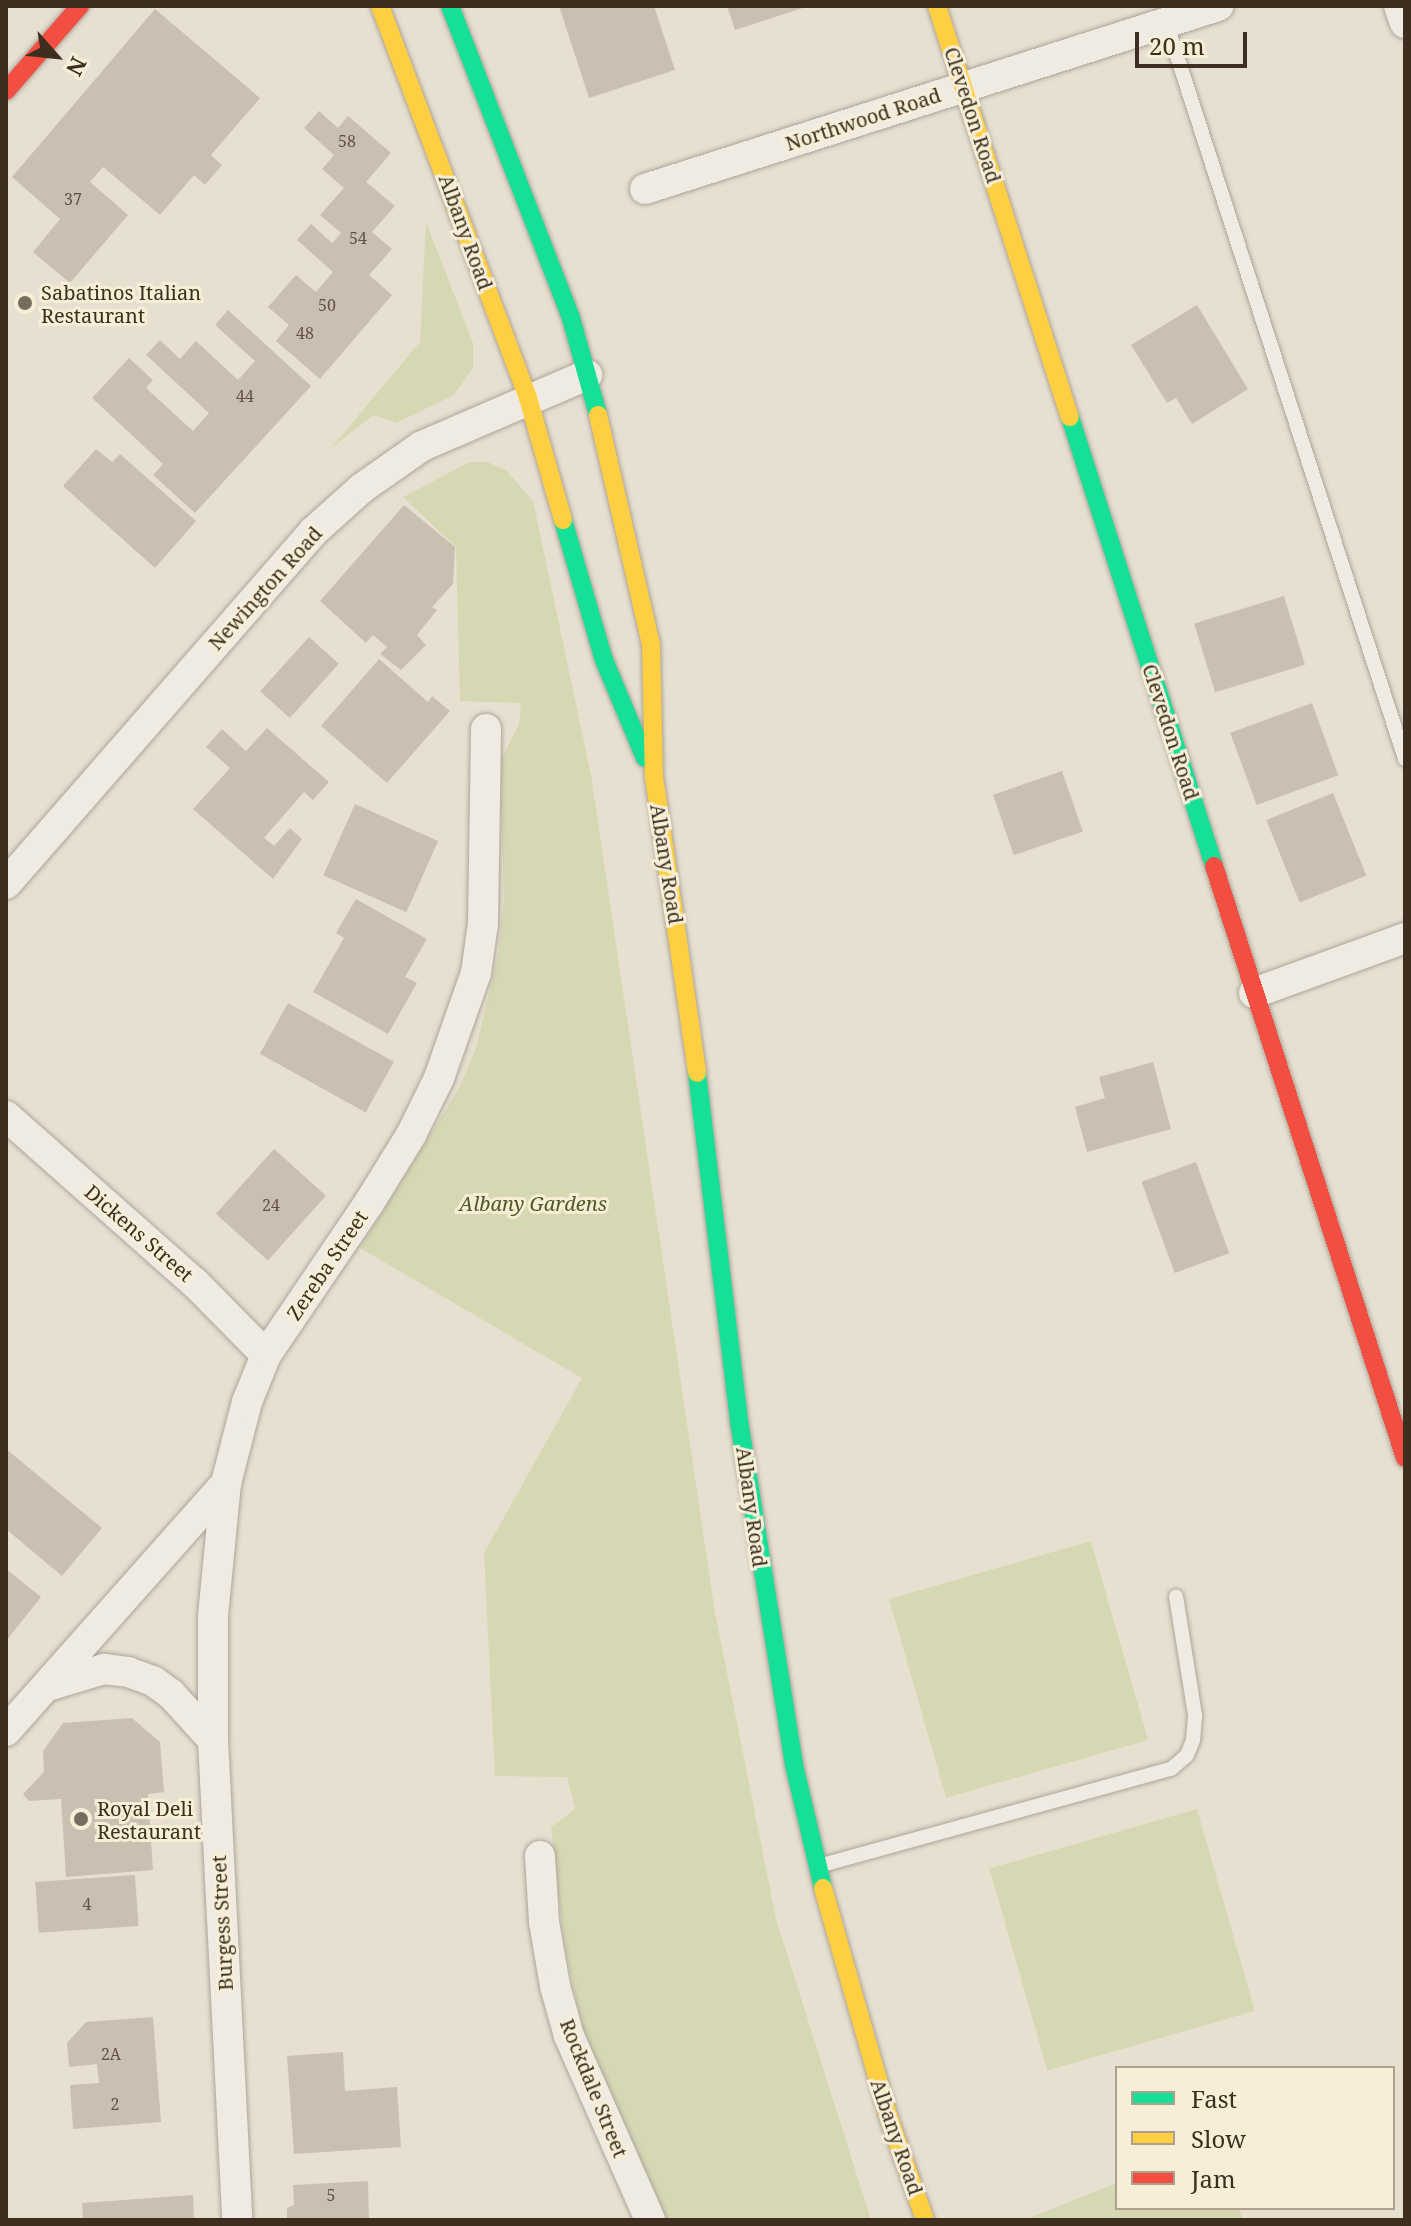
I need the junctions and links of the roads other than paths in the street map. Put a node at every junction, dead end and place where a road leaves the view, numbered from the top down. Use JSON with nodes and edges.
{"nodes":[{"id":1,"x":80,"y":6,"type":"edge"},
{"id":2,"x":380,"y":6,"type":"edge"},
{"id":3,"x":450,"y":6,"type":"edge"},
{"id":4,"x":937,"y":6,"type":"edge"},
{"id":5,"x":1218,"y":6,"type":"edge"},
{"id":6,"x":1399,"y":6,"type":"edge"},
{"id":7,"x":1166,"y":22,"type":"junction"},
{"id":8,"x":1405,"y":23,"type":"edge"},
{"id":9,"x":964,"y":86,"type":"junction"},
{"id":10,"x":6,"y":91,"type":"edge"},
{"id":11,"x":645,"y":189,"type":"dead end"},
{"id":12,"x":587,"y":375,"type":"junction"},
{"id":13,"x":528,"y":398,"type":"junction"},
{"id":14,"x":486,"y":729,"type":"dead end"},
{"id":15,"x":1405,"y":759,"type":"edge"},
{"id":16,"x":654,"y":777,"type":"junction"},
{"id":17,"x":6,"y":884,"type":"edge"},
{"id":18,"x":1405,"y":938,"type":"edge"},
{"id":19,"x":1254,"y":993,"type":"junction"},
{"id":20,"x":6,"y":1116,"type":"edge"},
{"id":21,"x":266,"y":1355,"type":"junction"},
{"id":22,"x":1405,"y":1458,"type":"edge"},
{"id":23,"x":226,"y":1483,"type":"junction"},
{"id":24,"x":1176,"y":1597,"type":"dead end"},
{"id":25,"x":45,"y":1687,"type":"junction"},
{"id":26,"x":6,"y":1731,"type":"edge"},
{"id":27,"x":213,"y":1740,"type":"junction"},
{"id":28,"x":540,"y":1856,"type":"dead end"},
{"id":29,"x":818,"y":1866,"type":"junction"},
{"id":30,"x":237,"y":2220,"type":"edge"},
{"id":31,"x":650,"y":2220,"type":"edge"},
{"id":32,"x":925,"y":2220,"type":"edge"}],
"edges":[{"from":1,"to":10,"type":"main road"},
{"from":2,"to":13,"type":"main road","name":"Albany Road"},
{"from":3,"to":12,"type":"main road","name":"Albany Road"},
{"from":4,"to":9,"type":"main road","name":"Clevedon Road"},
{"from":5,"to":7,"type":"street","name":"Northwood Road"},
{"from":6,"to":8,"type":"street"},
{"from":7,"to":9,"type":"street","name":"Northwood Road"},
{"from":7,"to":15,"type":"lane"},
{"from":9,"to":11,"type":"street","name":"Northwood Road"},
{"from":9,"to":19,"type":"main road","name":"Clevedon Road"},
{"from":12,"to":13,"type":"street","name":"Newington Road"},
{"from":12,"to":16,"type":"main road","name":"Albany Road"},
{"from":13,"to":16,"type":"main road","name":"Albany Road"},
{"from":13,"to":17,"type":"street","name":"Newington Road"},
{"from":14,"to":21,"type":"street","name":"Zereba Street"},
{"from":16,"to":29,"type":"main road","name":"Albany Road"},
{"from":18,"to":19,"type":"street"},
{"from":19,"to":22,"type":"main road","name":"Clevedon Road"},
{"from":20,"to":21,"type":"street","name":"Dickens Street"},
{"from":21,"to":23,"type":"street","name":"Zereba Street"},
{"from":23,"to":25,"type":"street","name":"Zereba Street"},
{"from":23,"to":27,"type":"street","name":"Burgess Street"},
{"from":24,"to":29,"type":"lane"},
{"from":25,"to":26,"type":"street","name":"Zereba Street"},
{"from":25,"to":27,"type":"street"},
{"from":27,"to":30,"type":"street","name":"Burgess Street"},
{"from":28,"to":31,"type":"street","name":"Rockdale Street"},
{"from":29,"to":32,"type":"main road","name":"Albany Road"}]}
